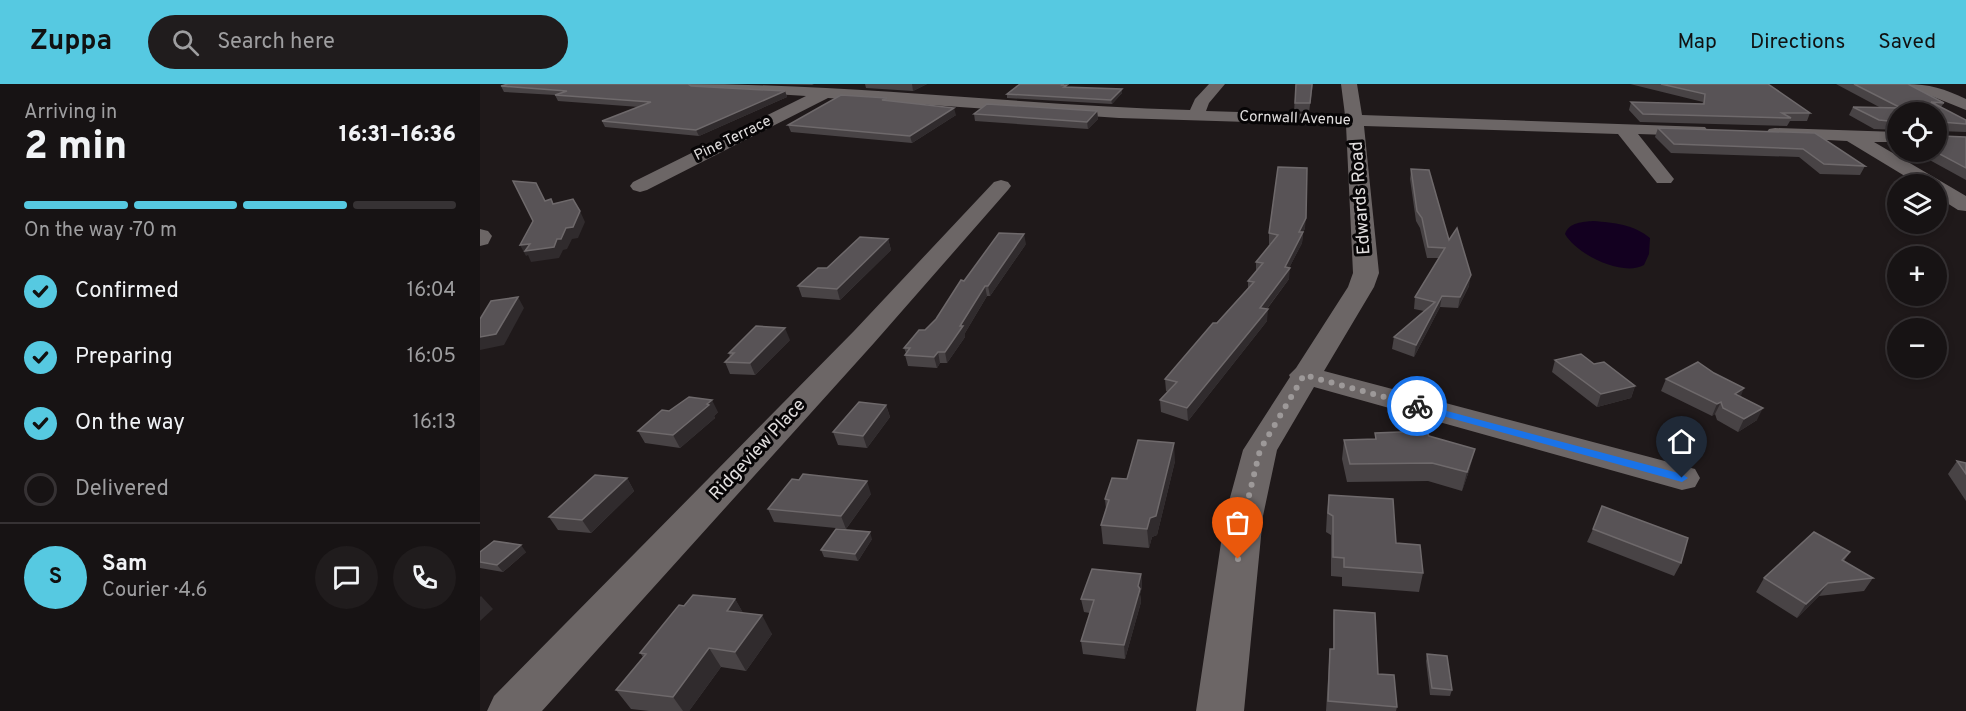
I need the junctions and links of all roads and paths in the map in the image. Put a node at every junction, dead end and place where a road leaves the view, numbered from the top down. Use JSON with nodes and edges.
{"nodes":[{"id":1,"x":693,"y":84,"type":"edge"},
{"id":2,"x":962,"y":84,"type":"edge"},
{"id":3,"x":1217,"y":84,"type":"edge"},
{"id":4,"x":1349,"y":84,"type":"edge"},
{"id":5,"x":1914,"y":84,"type":"edge"},
{"id":6,"x":826,"y":93,"type":"junction"},
{"id":7,"x":933,"y":100,"type":"junction"},
{"id":8,"x":1966,"y":105,"type":"edge"},
{"id":9,"x":1197,"y":116,"type":"junction"},
{"id":10,"x":1354,"y":120,"type":"junction"},
{"id":11,"x":1623,"y":128,"type":"junction"},
{"id":12,"x":1711,"y":131,"type":"edge"},
{"id":13,"x":1757,"y":133,"type":"edge"},
{"id":14,"x":1850,"y":136,"type":"junction"},
{"id":15,"x":1887,"y":137,"type":"edge"},
{"id":16,"x":1915,"y":174,"type":"edge"},
{"id":17,"x":1664,"y":179,"type":"dead end"},
{"id":18,"x":640,"y":186,"type":"dead end"},
{"id":19,"x":1001,"y":186,"type":"dead end"},
{"id":20,"x":1947,"y":194,"type":"edge"},
{"id":21,"x":1966,"y":205,"type":"edge"},
{"id":22,"x":1304,"y":375,"type":"junction"},
{"id":23,"x":1682,"y":478,"type":"dead end"},
{"id":24,"x":511,"y":711,"type":"edge"},
{"id":25,"x":1220,"y":711,"type":"edge"}],
"edges":[{"from":1,"to":6,"type":"street","name":"Cornwall Avenue"},
{"from":2,"to":7,"type":"street"},
{"from":3,"to":9,"type":"street"},
{"from":4,"to":10,"type":"street","name":"Edwards Road"},
{"from":5,"to":8,"type":"street"},
{"from":6,"to":7,"type":"street","name":"Cornwall Avenue"},
{"from":6,"to":18,"type":"street","name":"Pine Terrace"},
{"from":7,"to":9,"type":"street","name":"Cornwall Avenue"},
{"from":9,"to":10,"type":"street","name":"Cornwall Avenue"},
{"from":10,"to":11,"type":"street","name":"Cornwall Avenue"},
{"from":10,"to":22,"type":"street","name":"Edwards Road"},
{"from":11,"to":12,"type":"street","name":"Cornwall Avenue"},
{"from":11,"to":17,"type":"street"},
{"from":13,"to":14,"type":"street"},
{"from":14,"to":15,"type":"street"},
{"from":14,"to":16,"type":"street"},
{"from":19,"to":24,"type":"street","name":"Ridgeview Place"},
{"from":20,"to":21,"type":"street"},
{"from":22,"to":23,"type":"street"},
{"from":22,"to":25,"type":"street","name":"Edwards Road"}]}
